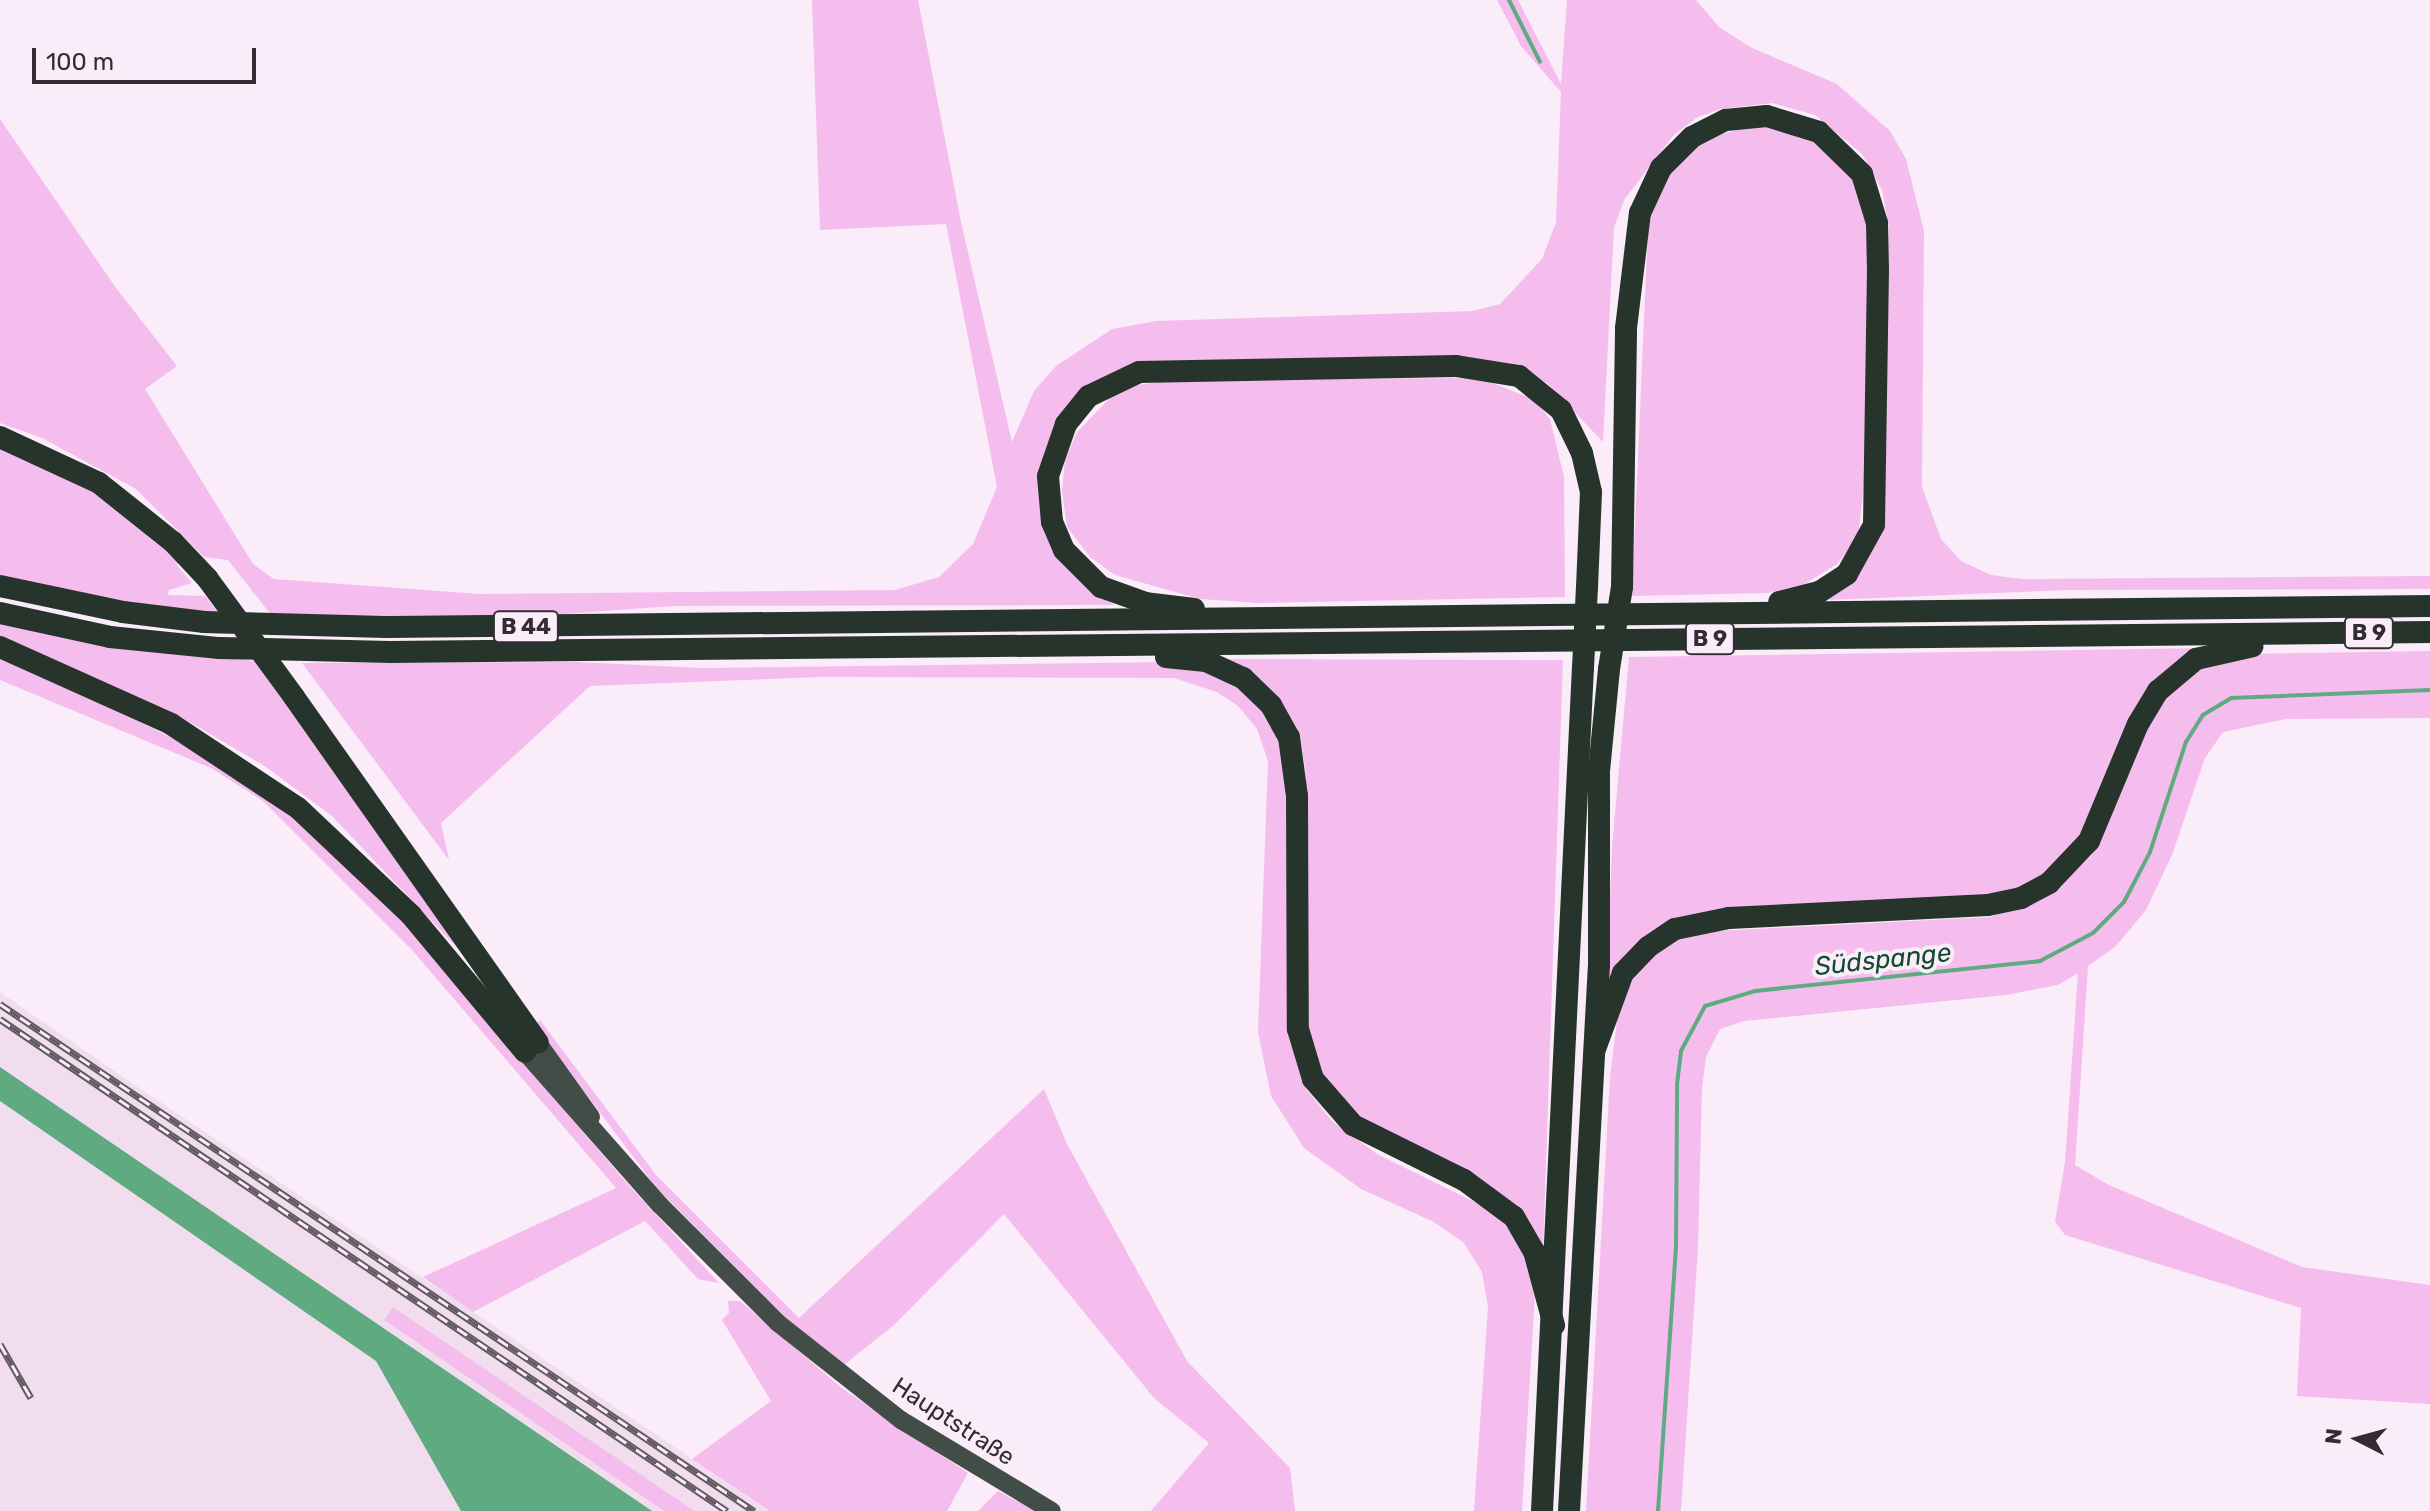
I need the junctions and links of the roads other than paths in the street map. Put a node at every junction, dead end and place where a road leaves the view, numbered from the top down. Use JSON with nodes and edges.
{"nodes":[{"id":1,"x":0,"y":437,"type":"edge"},
{"id":2,"x":0,"y":586,"type":"edge"},
{"id":3,"x":2430,"y":606,"type":"edge"},
{"id":4,"x":1723,"y":612,"type":"junction"},
{"id":5,"x":0,"y":613,"type":"edge"},
{"id":6,"x":1217,"y":620,"type":"junction"},
{"id":7,"x":2430,"y":632,"type":"edge"},
{"id":8,"x":2307,"y":634,"type":"junction"},
{"id":9,"x":1112,"y":645,"type":"junction"},
{"id":10,"x":0,"y":647,"type":"edge"},
{"id":11,"x":532,"y":1048,"type":"junction"},
{"id":12,"x":1595,"y":1049,"type":"junction"},
{"id":13,"x":1554,"y":1325,"type":"junction"},
{"id":14,"x":1052,"y":1511,"type":"edge"},
{"id":15,"x":1542,"y":1511,"type":"edge"},
{"id":16,"x":1569,"y":1511,"type":"edge"}],
"edges":[{"from":1,"to":11,"type":"highway","bridge":true},
{"from":2,"to":6,"type":"highway","number":"B 44"},
{"from":3,"to":4,"type":"highway","number":"B 9"},
{"from":4,"to":6,"type":"highway","number":"B 9"},
{"from":4,"to":12,"type":"highway","bridge":true},
{"from":5,"to":9,"type":"highway","number":"B 44"},
{"from":6,"to":13,"type":"highway","bridge":true},
{"from":7,"to":8,"type":"highway","number":"B 9"},
{"from":8,"to":9,"type":"highway","number":"B 9"},
{"from":8,"to":12,"type":"highway"},
{"from":9,"to":13,"type":"highway"},
{"from":10,"to":11,"type":"highway"},
{"from":11,"to":14,"type":"main road","name":"Hauptstraße"},
{"from":12,"to":16,"type":"highway"},
{"from":13,"to":15,"type":"highway"}]}
